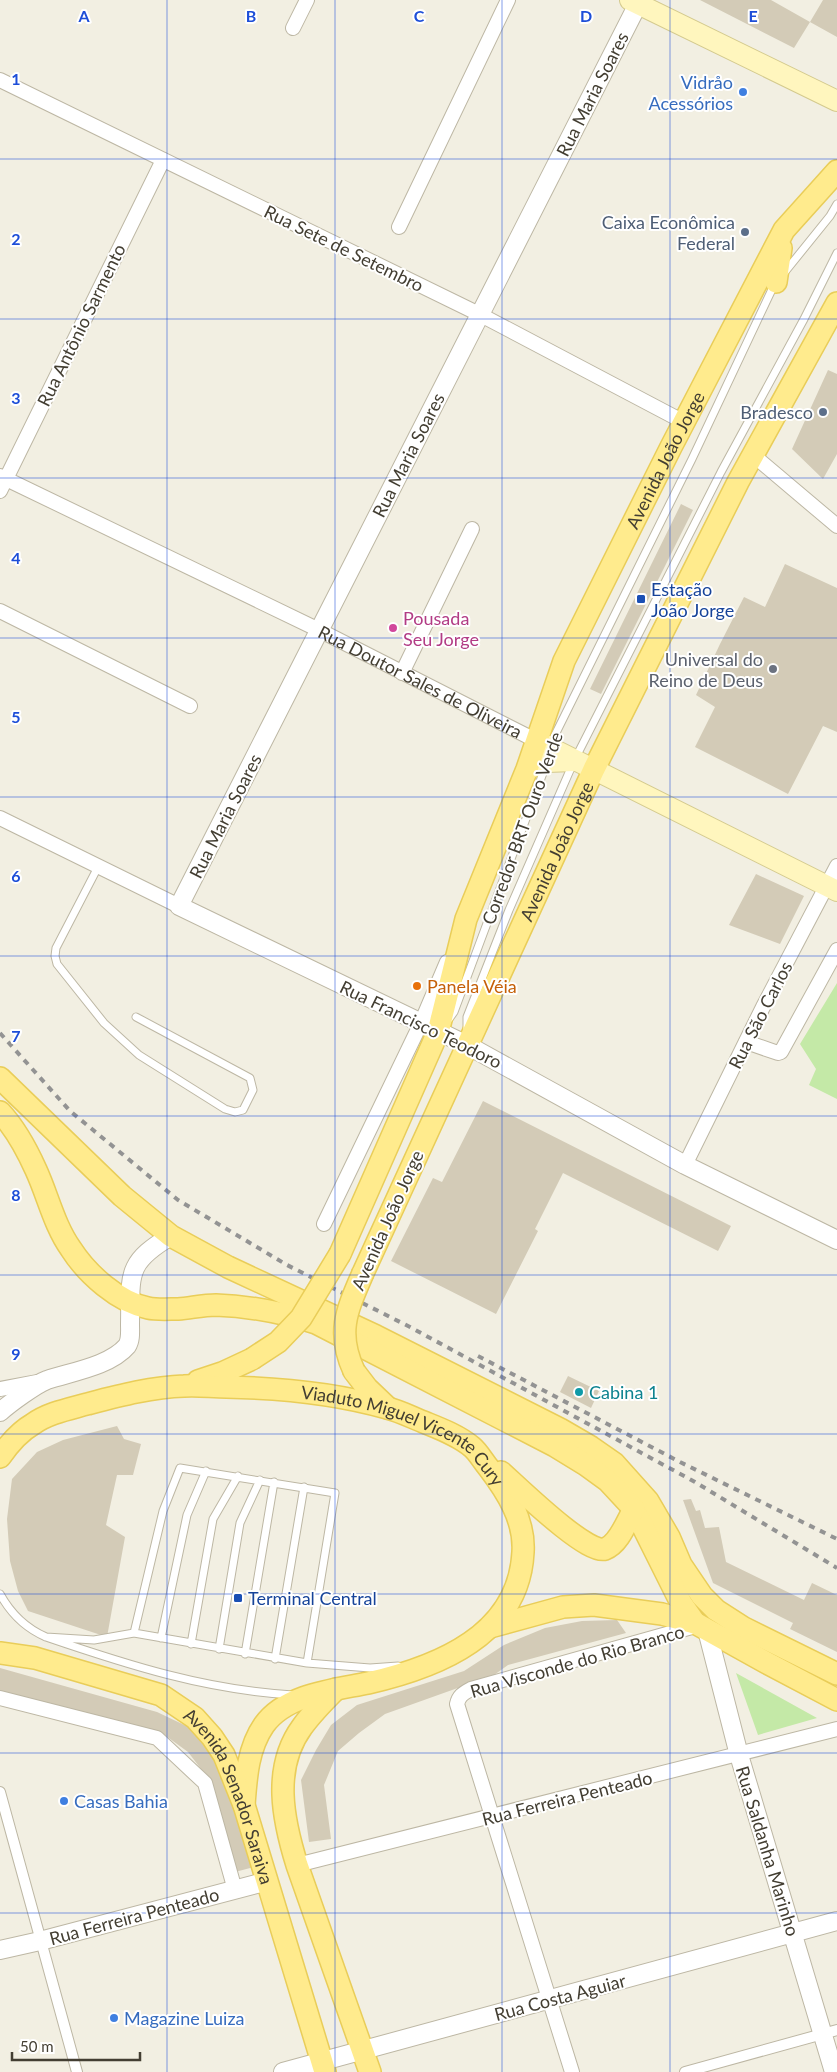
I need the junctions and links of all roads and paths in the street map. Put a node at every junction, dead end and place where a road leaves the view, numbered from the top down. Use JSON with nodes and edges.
{"nodes":[{"id":1,"x":307,"y":0,"type":"edge"},
{"id":2,"x":508,"y":0,"type":"edge"},
{"id":3,"x":634,"y":2,"type":"edge"},
{"id":4,"x":293,"y":28,"type":"dead end"},
{"id":5,"x":0,"y":80,"type":"edge"},
{"id":6,"x":837,"y":101,"type":"edge"},
{"id":7,"x":163,"y":160,"type":"junction"},
{"id":8,"x":837,"y":170,"type":"edge"},
{"id":9,"x":837,"y":204,"type":"edge"},
{"id":10,"x":398,"y":227,"type":"dead end"},
{"id":11,"x":784,"y":230,"type":"junction"},
{"id":12,"x":837,"y":252,"type":"edge"},
{"id":13,"x":776,"y":282,"type":"junction"},
{"id":14,"x":837,"y":303,"type":"edge"},
{"id":15,"x":479,"y":314,"type":"junction"},
{"id":16,"x":684,"y":422,"type":"junction"},
{"id":17,"x":753,"y":455,"type":"junction"},
{"id":18,"x":2,"y":482,"type":"edge"},
{"id":19,"x":837,"y":526,"type":"edge"},
{"id":20,"x":472,"y":529,"type":"dead end"},
{"id":21,"x":0,"y":611,"type":"edge"},
{"id":22,"x":319,"y":630,"type":"junction"},
{"id":23,"x":402,"y":673,"type":"junction"},
{"id":24,"x":190,"y":706,"type":"dead end"},
{"id":25,"x":540,"y":755,"type":"junction"},
{"id":26,"x":574,"y":761,"type":"junction"},
{"id":27,"x":594,"y":769,"type":"junction"},
{"id":28,"x":0,"y":818,"type":"edge"},
{"id":29,"x":837,"y":866,"type":"edge"},
{"id":30,"x":98,"y":867,"type":"junction"},
{"id":31,"x":832,"y":889,"type":"edge"},
{"id":32,"x":179,"y":906,"type":"junction"},
{"id":33,"x":837,"y":950,"type":"edge"},
{"id":34,"x":136,"y":1017,"type":"dead end"},
{"id":35,"x":429,"y":1027,"type":"junction"},
{"id":36,"x":746,"y":1042,"type":"junction"},
{"id":37,"x":467,"y":1045,"type":"junction"},
{"id":38,"x":0,"y":1078,"type":"edge"},
{"id":39,"x":0,"y":1112,"type":"edge"},
{"id":40,"x":685,"y":1165,"type":"junction"},
{"id":41,"x":324,"y":1224,"type":"dead end"},
{"id":42,"x":172,"y":1236,"type":"junction"},
{"id":43,"x":837,"y":1240,"type":"edge"},
{"id":44,"x":130,"y":1302,"type":"junction"},
{"id":45,"x":45,"y":1381,"type":"junction"},
{"id":46,"x":184,"y":1386,"type":"junction"},
{"id":47,"x":0,"y":1389,"type":"edge"},
{"id":48,"x":388,"y":1408,"type":"junction"},
{"id":49,"x":0,"y":1412,"type":"edge"},
{"id":50,"x":473,"y":1448,"type":"junction"},
{"id":51,"x":2,"y":1456,"type":"edge"},
{"id":52,"x":206,"y":1470,"type":"junction"},
{"id":53,"x":238,"y":1476,"type":"junction"},
{"id":54,"x":260,"y":1480,"type":"junction"},
{"id":55,"x":274,"y":1482,"type":"junction"},
{"id":56,"x":304,"y":1488,"type":"junction"},
{"id":57,"x":634,"y":1509,"type":"junction"},
{"id":58,"x":0,"y":1594,"type":"edge"},
{"id":59,"x":700,"y":1626,"type":"junction"},
{"id":60,"x":490,"y":1627,"type":"junction"},
{"id":61,"x":134,"y":1633,"type":"junction"},
{"id":62,"x":46,"y":1637,"type":"junction"},
{"id":63,"x":161,"y":1638,"type":"junction"},
{"id":64,"x":191,"y":1644,"type":"junction"},
{"id":65,"x":219,"y":1649,"type":"junction"},
{"id":66,"x":0,"y":1653,"type":"edge"},
{"id":67,"x":245,"y":1654,"type":"junction"},
{"id":68,"x":274,"y":1659,"type":"junction"},
{"id":69,"x":307,"y":1663,"type":"junction"},
{"id":70,"x":429,"y":1664,"type":"junction"},
{"id":71,"x":837,"y":1674,"type":"edge"},
{"id":72,"x":336,"y":1689,"type":"junction"},
{"id":73,"x":312,"y":1696,"type":"junction"},
{"id":74,"x":0,"y":1698,"type":"edge"},
{"id":75,"x":837,"y":1700,"type":"edge"},
{"id":76,"x":837,"y":1729,"type":"edge"},
{"id":77,"x":739,"y":1754,"type":"junction"},
{"id":78,"x":0,"y":1792,"type":"edge"},
{"id":79,"x":244,"y":1805,"type":"junction"},
{"id":80,"x":492,"y":1817,"type":"junction"},
{"id":81,"x":297,"y":1865,"type":"junction"},
{"id":82,"x":268,"y":1881,"type":"junction"},
{"id":83,"x":235,"y":1890,"type":"junction"},
{"id":84,"x":837,"y":1921,"type":"edge"},
{"id":85,"x":792,"y":1933,"type":"junction"},
{"id":86,"x":40,"y":1941,"type":"junction"},
{"id":87,"x":0,"y":1950,"type":"edge"},
{"id":88,"x":550,"y":2000,"type":"junction"},
{"id":89,"x":830,"y":2032,"type":"edge"},
{"id":90,"x":362,"y":2050,"type":"junction"},
{"id":91,"x":324,"y":2066,"type":"edge"},
{"id":92,"x":77,"y":2072,"type":"edge"},
{"id":93,"x":283,"y":2072,"type":"edge"},
{"id":94,"x":370,"y":2072,"type":"edge"},
{"id":95,"x":572,"y":2072,"type":"edge"},
{"id":96,"x":685,"y":2072,"type":"edge"},
{"id":97,"x":834,"y":2072,"type":"edge"}],
"edges":[{"from":1,"to":4,"type":"street"},
{"from":2,"to":10,"type":"street"},
{"from":3,"to":6,"type":"main road"},
{"from":3,"to":15,"type":"street","name":"Rua Maria Soares"},
{"from":5,"to":7,"type":"street","name":"Rua Sete de Setembro"},
{"from":7,"to":15,"type":"street","name":"Rua Sete de Setembro"},
{"from":7,"to":18,"type":"street","name":"Rua Antônio Sarmento"},
{"from":8,"to":11,"type":"main road","name":"Avenida João Jorge"},
{"from":9,"to":13,"type":"lane","name":"Corredor BRT Ouro Verde"},
{"from":11,"to":13,"type":"main road"},
{"from":11,"to":16,"type":"main road","name":"Avenida João Jorge"},
{"from":12,"to":26,"type":"lane","name":"Corredor BRT Ouro Verde"},
{"from":13,"to":25,"type":"lane","name":"Corredor BRT Ouro Verde"},
{"from":14,"to":17,"type":"main road","name":"Avenida João Jorge"},
{"from":15,"to":16,"type":"street","name":"Rua Sete de Setembro"},
{"from":15,"to":22,"type":"street","name":"Rua Maria Soares"},
{"from":16,"to":25,"type":"main road","name":"Avenida João Jorge"},
{"from":17,"to":19,"type":"street"},
{"from":17,"to":27,"type":"main road","name":"Avenida João Jorge"},
{"from":18,"to":22,"type":"street","name":"Rua Doutor Sales de Oliveira"},
{"from":20,"to":23,"type":"street"},
{"from":21,"to":24,"type":"street"},
{"from":22,"to":23,"type":"street","name":"Rua Doutor Sales de Oliveira"},
{"from":22,"to":32,"type":"street","name":"Rua Maria Soares"},
{"from":23,"to":25,"type":"street","name":"Rua Doutor Sales de Oliveira"},
{"from":25,"to":26,"type":"main road","name":"Rua Doutor Sales de Oliveira"},
{"from":25,"to":35,"type":"main road","name":"Avenida João Jorge"},
{"from":25,"to":35,"type":"lane","name":"Corredor BRT Ouro Verde"},
{"from":26,"to":27,"type":"main road","name":"Rua Doutor Sales de Oliveira"},
{"from":26,"to":37,"type":"lane","name":"Corredor BRT Ouro Verde"},
{"from":27,"to":31,"type":"main road","name":"Rua Doutor Sales de Oliveira"},
{"from":27,"to":37,"type":"main road","name":"Avenida João Jorge"},
{"from":28,"to":30,"type":"street","name":"Rua Francisco Teodoro"},
{"from":29,"to":31,"type":"street","name":"Rua São Carlos"},
{"from":30,"to":32,"type":"street","name":"Rua Francisco Teodoro"},
{"from":30,"to":34,"type":"lane"},
{"from":31,"to":36,"type":"street","name":"Rua São Carlos"},
{"from":32,"to":35,"type":"street","name":"Rua Francisco Teodoro"},
{"from":33,"to":36,"type":"street"},
{"from":35,"to":37,"type":"street","name":"Rua Francisco Teodoro"},
{"from":35,"to":41,"type":"street","name":"Avenida João Jorge"},
{"from":35,"to":46,"type":"main road","name":"Avenida João Jorge","bridge":true},
{"from":36,"to":40,"type":"street","name":"Rua São Carlos"},
{"from":37,"to":40,"type":"street","name":"Rua Francisco Teodoro"},
{"from":37,"to":48,"type":"main road","name":"Avenida João Jorge","bridge":true},
{"from":38,"to":42,"type":"main road"},
{"from":39,"to":44,"type":"main road"},
{"from":40,"to":43,"type":"street","name":"Rua Francisco Teodoro"},
{"from":42,"to":44,"type":"street"},
{"from":42,"to":71,"type":"main road"},
{"from":44,"to":45,"type":"street"},
{"from":44,"to":57,"type":"main road"},
{"from":45,"to":47,"type":"street"},
{"from":45,"to":49,"type":"street"},
{"from":46,"to":48,"type":"main road","name":"Viaduto Miguel Vicente Cury"},
{"from":46,"to":51,"type":"main road","name":"Viaduto Miguel Vicente Cury"},
{"from":48,"to":50,"type":"main road","name":"Viaduto Miguel Vicente Cury"},
{"from":50,"to":57,"type":"main road"},
{"from":50,"to":60,"type":"main road","name":"Viaduto Miguel Vicente Cury"},
{"from":52,"to":53,"type":"lane"},
{"from":52,"to":61,"type":"lane"},
{"from":52,"to":63,"type":"lane"},
{"from":53,"to":54,"type":"lane"},
{"from":53,"to":64,"type":"lane"},
{"from":54,"to":55,"type":"lane"},
{"from":54,"to":65,"type":"lane"},
{"from":55,"to":56,"type":"lane"},
{"from":55,"to":67,"type":"lane"},
{"from":56,"to":68,"type":"lane"},
{"from":56,"to":69,"type":"lane"},
{"from":57,"to":59,"type":"main road"},
{"from":58,"to":62,"type":"lane"},
{"from":59,"to":60,"type":"main road"},
{"from":59,"to":75,"type":"main road"},
{"from":59,"to":77,"type":"street","name":"Rua Saldanha Marinho"},
{"from":59,"to":80,"type":"street","name":"Rua Visconde do Rio Branco"},
{"from":60,"to":70,"type":"main road","name":"Viaduto Miguel Vicente Cury"},
{"from":61,"to":62,"type":"lane"},
{"from":61,"to":63,"type":"lane"},
{"from":62,"to":73,"type":"lane"},
{"from":63,"to":64,"type":"lane"},
{"from":64,"to":65,"type":"lane"},
{"from":65,"to":67,"type":"lane"},
{"from":66,"to":79,"type":"main road","name":"Avenida Senador Saraiva"},
{"from":67,"to":68,"type":"lane"},
{"from":68,"to":69,"type":"lane"},
{"from":69,"to":70,"type":"lane"},
{"from":70,"to":72,"type":"main road","name":"Viaduto Miguel Vicente Cury"},
{"from":72,"to":73,"type":"main road","name":"Viaduto Miguel Vicente Cury"},
{"from":72,"to":81,"type":"main road","name":"Avenida Senador Saraiva"},
{"from":73,"to":79,"type":"main road","name":"Viaduto Miguel Vicente Cury"},
{"from":74,"to":83,"type":"street"},
{"from":76,"to":77,"type":"street","name":"Rua Ferreira Penteado"},
{"from":77,"to":80,"type":"street","name":"Rua Ferreira Penteado"},
{"from":77,"to":85,"type":"street","name":"Rua Saldanha Marinho"},
{"from":78,"to":86,"type":"street"},
{"from":79,"to":82,"type":"main road","name":"Avenida Senador Saraiva"},
{"from":80,"to":81,"type":"street","name":"Rua Ferreira Penteado"},
{"from":80,"to":88,"type":"street","name":"Rua Visconde do Rio Branco"},
{"from":81,"to":90,"type":"main road","name":"Avenida Senador Saraiva"},
{"from":82,"to":83,"type":"street","name":"Rua Ferreira Penteado"},
{"from":82,"to":91,"type":"main road","name":"Avenida Senador Saraiva"},
{"from":83,"to":86,"type":"street","name":"Rua Ferreira Penteado"},
{"from":84,"to":85,"type":"street","name":"Rua Costa Aguiar"},
{"from":85,"to":88,"type":"street","name":"Rua Costa Aguiar"},
{"from":85,"to":89,"type":"street","name":"Rua Saldanha Marinho"},
{"from":86,"to":87,"type":"street","name":"Rua Ferreira Penteado"},
{"from":86,"to":92,"type":"street"},
{"from":88,"to":90,"type":"street","name":"Rua Costa Aguiar"},
{"from":88,"to":95,"type":"street","name":"Rua Visconde do Rio Branco"},
{"from":89,"to":96,"type":"street"},
{"from":89,"to":97,"type":"street","name":"Rua Saldanha Marinho"},
{"from":90,"to":91,"type":"street","name":"Rua Costa Aguiar"},
{"from":90,"to":94,"type":"main road","name":"Avenida Senador Saraiva"},
{"from":91,"to":93,"type":"street","name":"Rua Costa Aguiar"}]}
